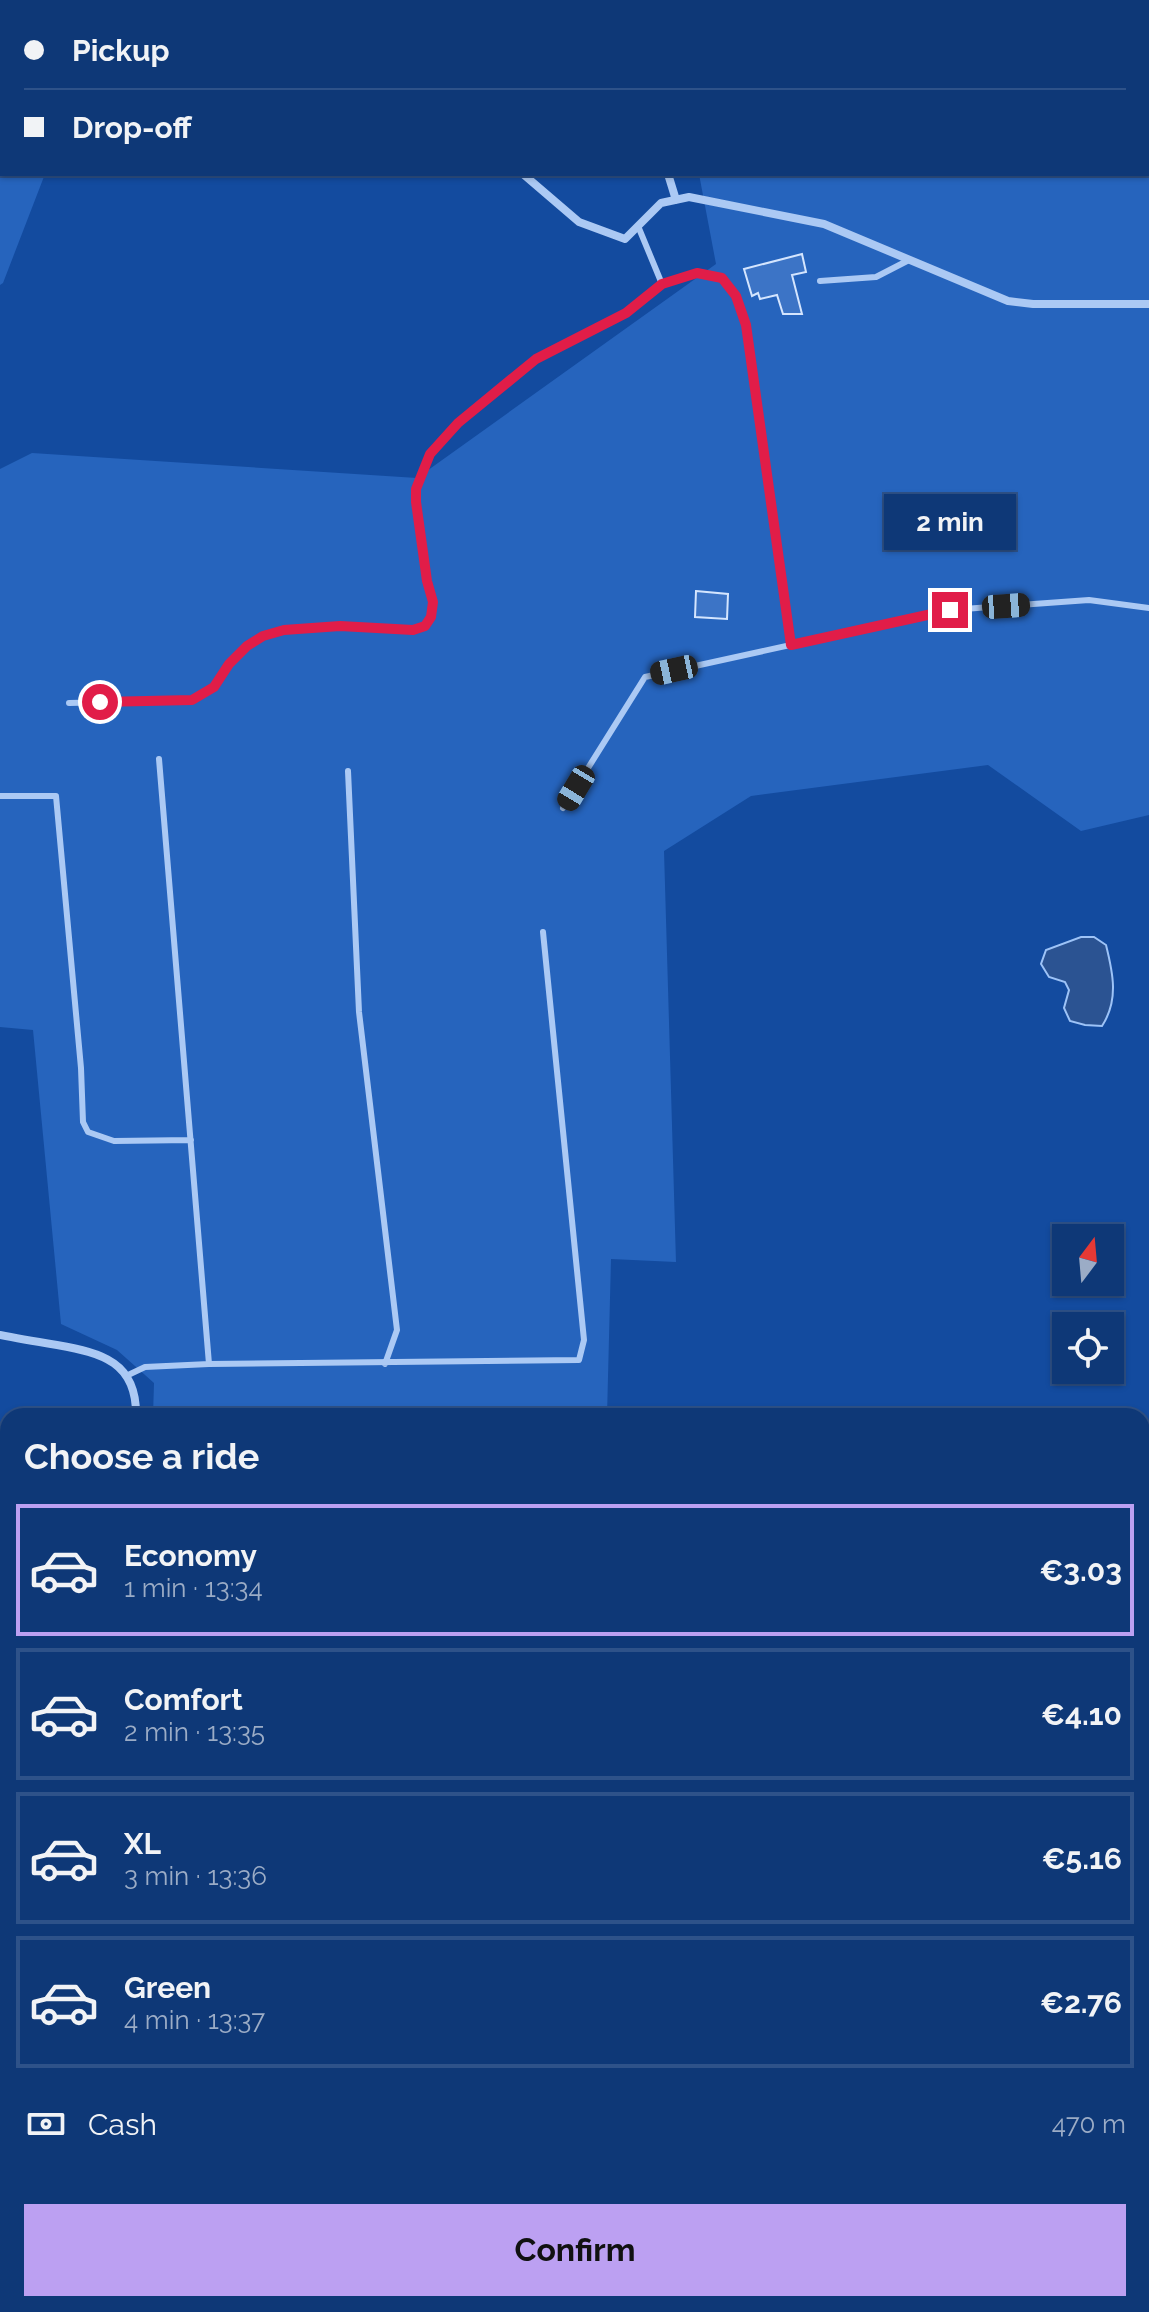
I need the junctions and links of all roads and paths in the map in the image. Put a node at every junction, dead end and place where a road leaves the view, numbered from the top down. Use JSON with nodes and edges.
{"nodes":[{"id":1,"x":525,"y":176,"type":"edge"},
{"id":2,"x":669,"y":176,"type":"edge"},
{"id":3,"x":676,"y":200,"type":"junction"},
{"id":4,"x":638,"y":226,"type":"junction"},
{"id":5,"x":909,"y":260,"type":"junction"},
{"id":6,"x":820,"y":281,"type":"dead end"},
{"id":7,"x":662,"y":284,"type":"junction"},
{"id":8,"x":1149,"y":304,"type":"edge"},
{"id":9,"x":1149,"y":608,"type":"edge"},
{"id":10,"x":791,"y":645,"type":"junction"},
{"id":11,"x":69,"y":703,"type":"dead end"},
{"id":12,"x":159,"y":759,"type":"dead end"},
{"id":13,"x":348,"y":771,"type":"dead end"},
{"id":14,"x":0,"y":796,"type":"edge"},
{"id":15,"x":563,"y":808,"type":"dead end"},
{"id":16,"x":543,"y":932,"type":"dead end"},
{"id":17,"x":191,"y":1140,"type":"junction"},
{"id":18,"x":0,"y":1335,"type":"edge"},
{"id":19,"x":209,"y":1364,"type":"junction"},
{"id":20,"x":385,"y":1364,"type":"junction"},
{"id":21,"x":126,"y":1376,"type":"junction"},
{"id":22,"x":135,"y":1408,"type":"edge"}],
"edges":[{"from":1,"to":4,"type":"street"},
{"from":2,"to":3,"type":"street"},
{"from":3,"to":4,"type":"street"},
{"from":3,"to":5,"type":"street"},
{"from":4,"to":7,"type":"lane"},
{"from":5,"to":6,"type":"lane"},
{"from":5,"to":8,"type":"street"},
{"from":7,"to":10,"type":"lane"},
{"from":7,"to":11,"type":"lane"},
{"from":9,"to":10,"type":"lane"},
{"from":10,"to":15,"type":"lane"},
{"from":12,"to":17,"type":"lane"},
{"from":13,"to":20,"type":"lane"},
{"from":14,"to":17,"type":"lane"},
{"from":16,"to":20,"type":"lane"},
{"from":17,"to":19,"type":"lane"},
{"from":18,"to":21,"type":"street"},
{"from":19,"to":20,"type":"lane"},
{"from":19,"to":21,"type":"lane"},
{"from":21,"to":22,"type":"street"}]}
